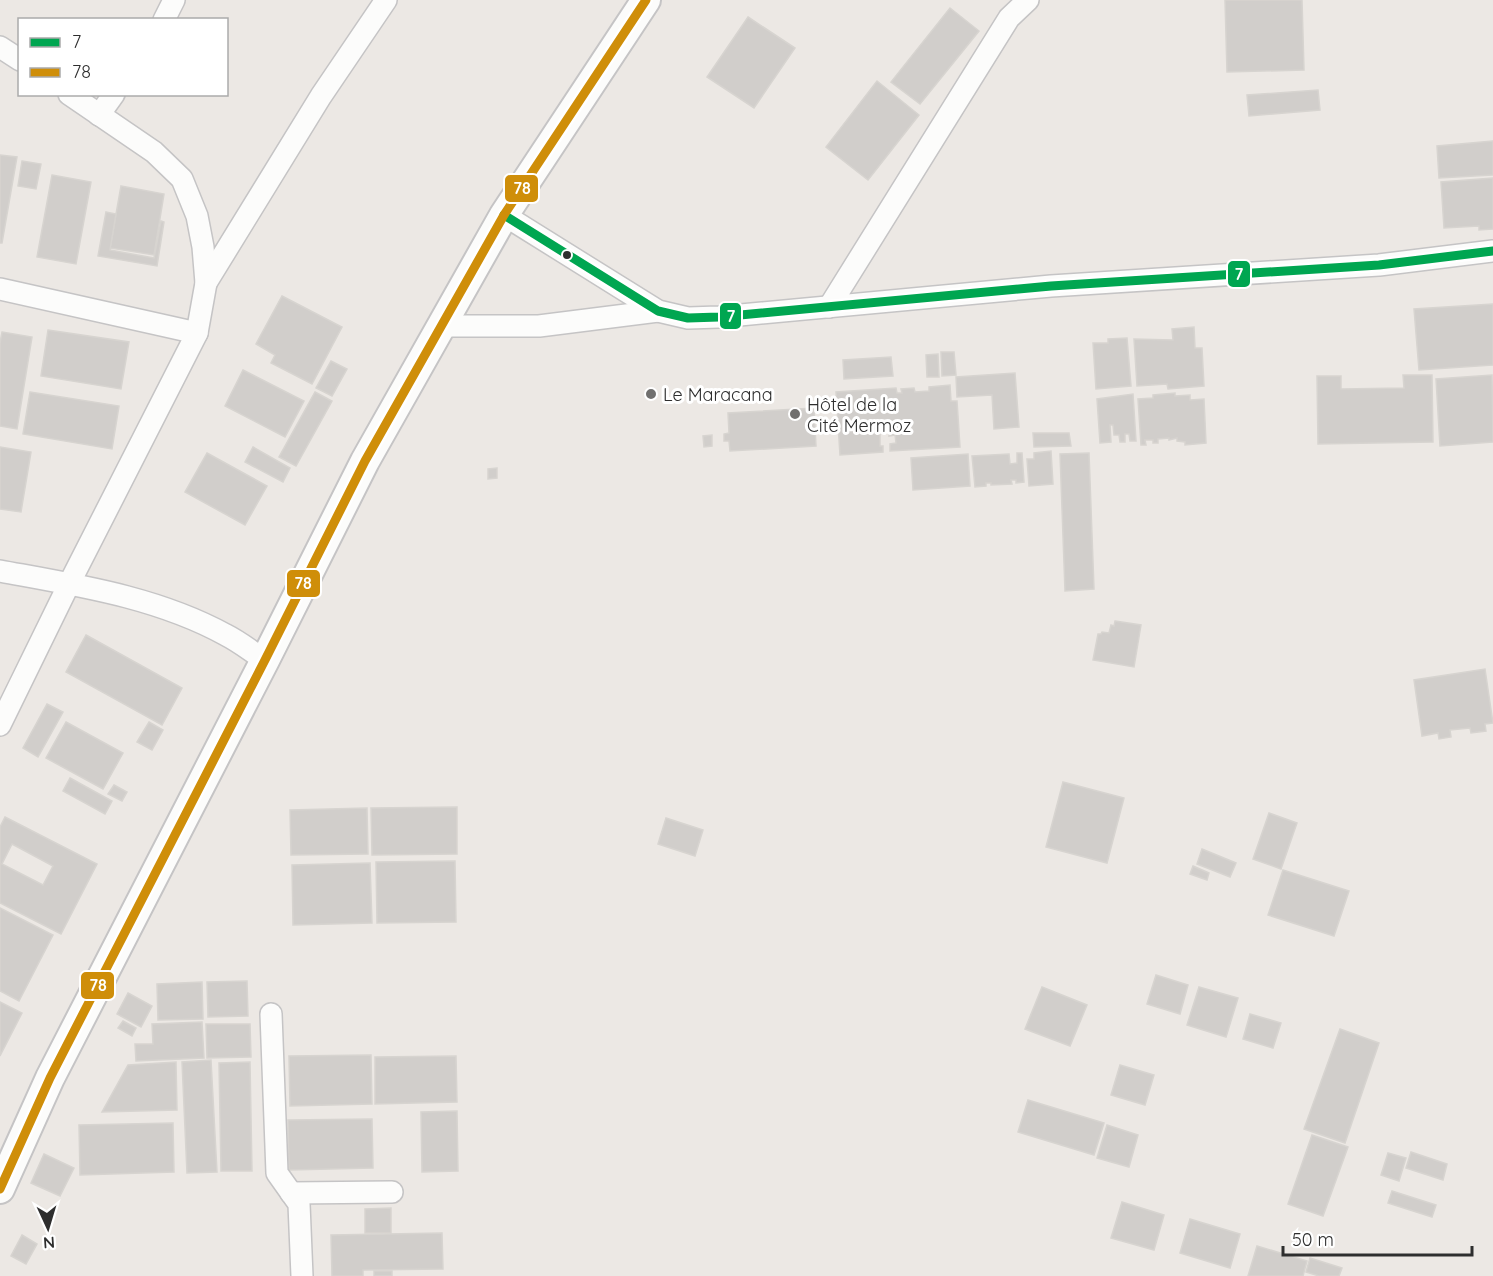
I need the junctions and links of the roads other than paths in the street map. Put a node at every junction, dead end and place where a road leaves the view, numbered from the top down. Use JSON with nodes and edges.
{"nodes":[{"id":1,"x":174,"y":0,"type":"edge"},
{"id":2,"x":386,"y":0,"type":"edge"},
{"id":3,"x":646,"y":0,"type":"edge"},
{"id":4,"x":1028,"y":0,"type":"edge"},
{"id":5,"x":165,"y":18,"type":"edge"},
{"id":6,"x":0,"y":47,"type":"edge"},
{"id":7,"x":18,"y":59,"type":"edge"},
{"id":8,"x":72,"y":96,"type":"edge"},
{"id":9,"x":113,"y":96,"type":"edge"},
{"id":10,"x":99,"y":115,"type":"junction"},
{"id":11,"x":504,"y":215,"type":"junction"},
{"id":12,"x":1493,"y":251,"type":"edge"},
{"id":13,"x":206,"y":283,"type":"junction"},
{"id":14,"x":0,"y":289,"type":"edge"},
{"id":15,"x":829,"y":307,"type":"junction"},
{"id":16,"x":658,"y":311,"type":"junction"},
{"id":17,"x":441,"y":326,"type":"junction"},
{"id":18,"x":197,"y":333,"type":"junction"},
{"id":19,"x":0,"y":571,"type":"edge"},
{"id":20,"x":69,"y":584,"type":"junction"},
{"id":21,"x":265,"y":660,"type":"junction"},
{"id":22,"x":0,"y":725,"type":"edge"},
{"id":23,"x":271,"y":1014,"type":"dead end"},
{"id":24,"x":0,"y":1189,"type":"edge"},
{"id":25,"x":392,"y":1192,"type":"dead end"},
{"id":26,"x":291,"y":1193,"type":"junction"},
{"id":27,"x":302,"y":1276,"type":"edge"}],
"edges":[{"from":1,"to":5,"type":"street"},
{"from":2,"to":13,"type":"street"},
{"from":3,"to":11,"type":"main road"},
{"from":4,"to":15,"type":"street"},
{"from":6,"to":7,"type":"street"},
{"from":8,"to":10,"type":"street"},
{"from":9,"to":10,"type":"street"},
{"from":10,"to":13,"type":"street"},
{"from":11,"to":16,"type":"street"},
{"from":11,"to":17,"type":"main road"},
{"from":12,"to":15,"type":"street"},
{"from":13,"to":18,"type":"street"},
{"from":14,"to":18,"type":"street"},
{"from":15,"to":16,"type":"street"},
{"from":16,"to":17,"type":"street"},
{"from":17,"to":21,"type":"main road"},
{"from":18,"to":20,"type":"street"},
{"from":19,"to":20,"type":"street"},
{"from":20,"to":21,"type":"street"},
{"from":20,"to":22,"type":"street"},
{"from":21,"to":24,"type":"main road"},
{"from":23,"to":26,"type":"street"},
{"from":25,"to":26,"type":"street"},
{"from":26,"to":27,"type":"street"}]}
